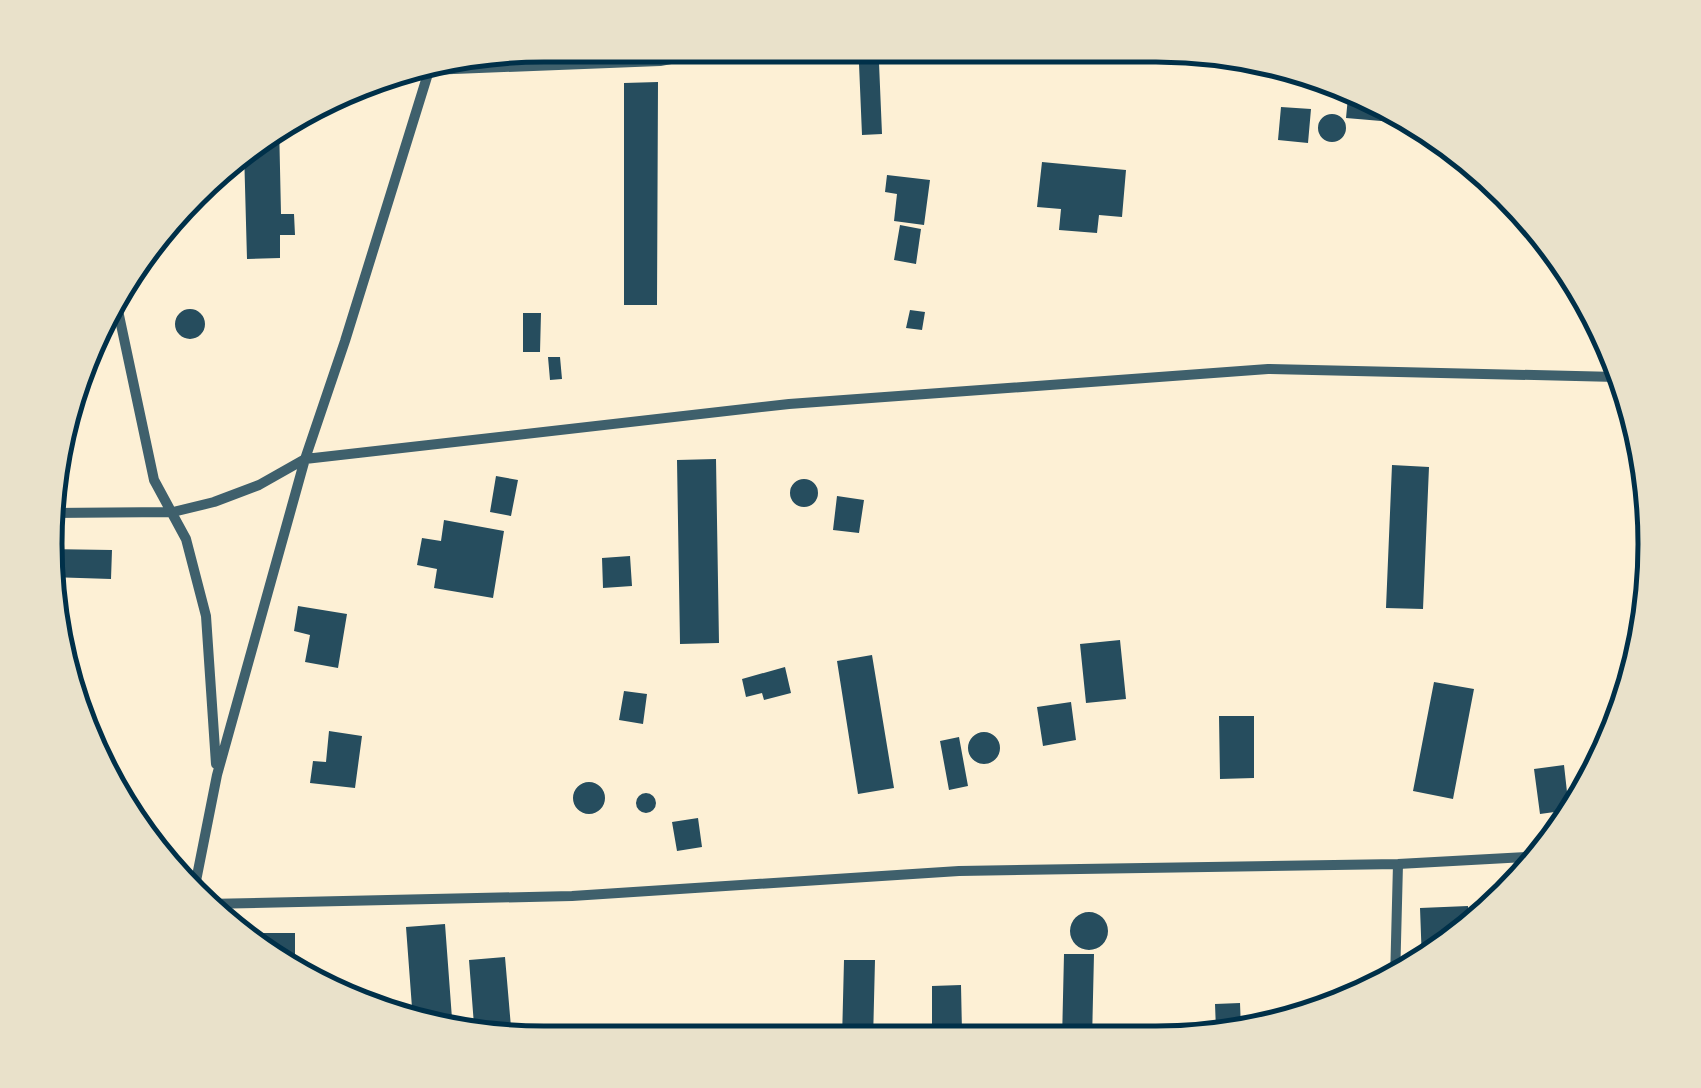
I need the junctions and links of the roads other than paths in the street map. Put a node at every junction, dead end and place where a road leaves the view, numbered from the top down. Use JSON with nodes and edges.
{"nodes":[{"id":1,"x":622,"y":62,"type":"edge"},
{"id":2,"x":501,"y":65,"type":"edge"},
{"id":3,"x":427,"y":77,"type":"edge"},
{"id":4,"x":119,"y":317,"type":"edge"},
{"id":5,"x":1608,"y":377,"type":"edge"},
{"id":6,"x":305,"y":460,"type":"junction"},
{"id":7,"x":174,"y":512,"type":"junction"},
{"id":8,"x":64,"y":513,"type":"edge"},
{"id":9,"x":217,"y":775,"type":"junction"},
{"id":10,"x":1522,"y":857,"type":"edge"},
{"id":11,"x":1398,"y":864,"type":"junction"},
{"id":12,"x":197,"y":877,"type":"edge"},
{"id":13,"x":224,"y":904,"type":"edge"},
{"id":14,"x":1395,"y":963,"type":"edge"}],
"edges":[{"from":1,"to":2,"type":"street"},
{"from":3,"to":6,"type":"street"},
{"from":4,"to":7,"type":"street"},
{"from":5,"to":6,"type":"street"},
{"from":6,"to":7,"type":"street"},
{"from":6,"to":9,"type":"street"},
{"from":7,"to":8,"type":"street"},
{"from":7,"to":9,"type":"street"},
{"from":9,"to":12,"type":"street"},
{"from":10,"to":11,"type":"street"},
{"from":11,"to":13,"type":"street"},
{"from":11,"to":14,"type":"street"}]}
